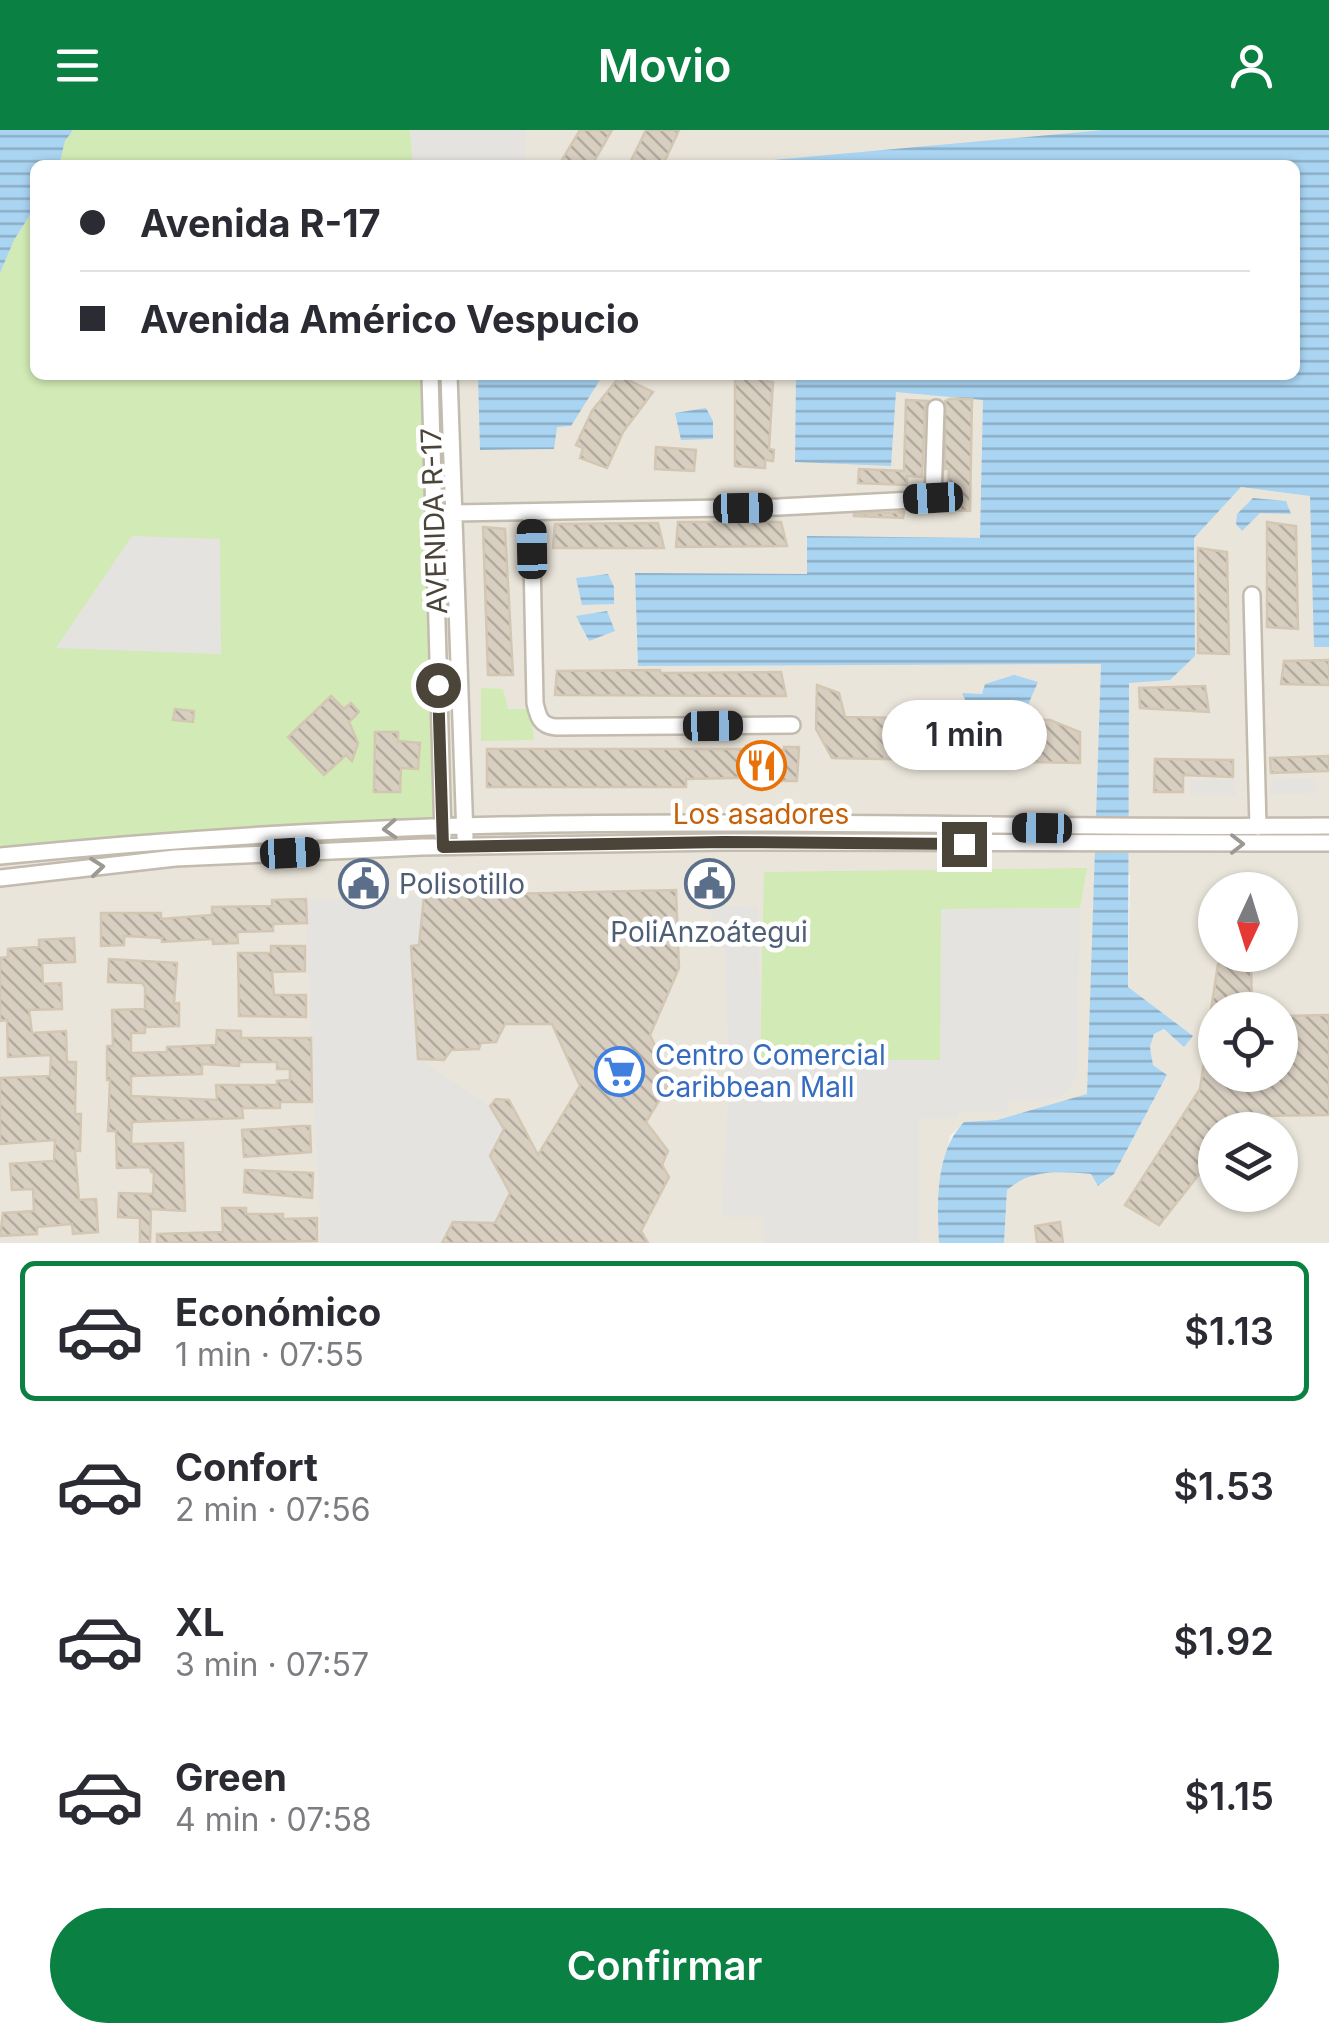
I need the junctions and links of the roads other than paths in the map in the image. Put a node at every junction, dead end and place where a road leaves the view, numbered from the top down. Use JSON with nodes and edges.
{"nodes":[{"id":1,"x":430,"y":380,"type":"edge"},
{"id":2,"x":449,"y":380,"type":"edge"},
{"id":3,"x":936,"y":408,"type":"dead end"},
{"id":4,"x":453,"y":512,"type":"junction"},
{"id":5,"x":531,"y":512,"type":"junction"},
{"id":6,"x":1252,"y":595,"type":"dead end"},
{"id":7,"x":792,"y":725,"type":"dead end"},
{"id":8,"x":1329,"y":826,"type":"edge"},
{"id":9,"x":443,"y":827,"type":"junction"},
{"id":10,"x":464,"y":827,"type":"junction"},
{"id":11,"x":1258,"y":827,"type":"junction"},
{"id":12,"x":1083,"y":836,"type":"junction"},
{"id":13,"x":1329,"y":844,"type":"edge"},
{"id":14,"x":465,"y":846,"type":"junction"},
{"id":15,"x":443,"y":847,"type":"junction"},
{"id":16,"x":0,"y":856,"type":"edge"},
{"id":17,"x":0,"y":878,"type":"edge"}],
"edges":[{"from":1,"to":9,"type":"street","name":"AVENIDA R-17"},
{"from":2,"to":4,"type":"street","name":"AVENIDA R-17"},
{"from":3,"to":5,"type":"street"},
{"from":4,"to":5,"type":"street"},
{"from":4,"to":10,"type":"street","name":"AVENIDA R-17"},
{"from":5,"to":7,"type":"street"},
{"from":6,"to":11,"type":"street"},
{"from":8,"to":11,"type":"street"},
{"from":9,"to":10,"type":"street"},
{"from":9,"to":15,"type":"street","name":"AVENIDA R-17"},
{"from":9,"to":16,"type":"street","one_way":true},
{"from":10,"to":12,"type":"street"},
{"from":10,"to":14,"type":"street","name":"AVENIDA R-17"},
{"from":11,"to":12,"type":"street"},
{"from":12,"to":13,"type":"street","one_way":true},
{"from":12,"to":14,"type":"street"},
{"from":14,"to":15,"type":"street"},
{"from":17,"to":15,"type":"street","one_way":true}]}
